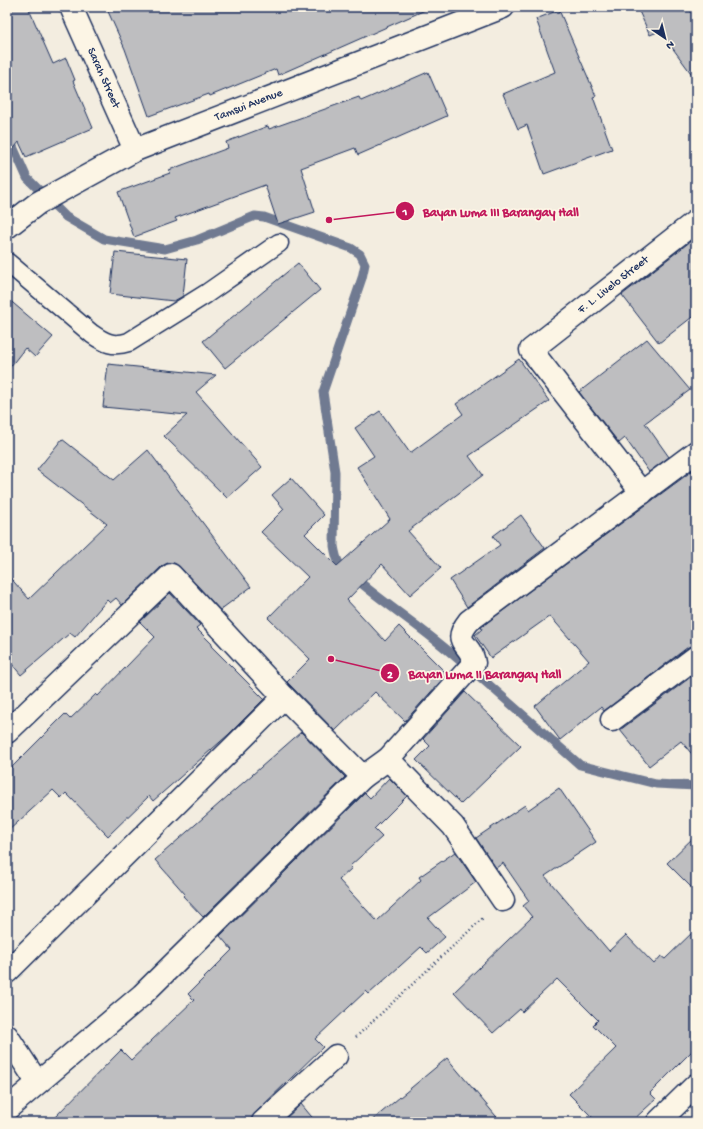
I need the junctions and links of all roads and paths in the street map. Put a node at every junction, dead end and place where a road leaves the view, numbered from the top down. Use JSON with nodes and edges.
{"nodes":[{"id":1,"x":71,"y":7,"type":"edge"},
{"id":2,"x":503,"y":7,"type":"edge"},
{"id":3,"x":135,"y":150,"type":"junction"},
{"id":4,"x":696,"y":221,"type":"edge"},
{"id":5,"x":7,"y":227,"type":"edge"},
{"id":6,"x":279,"y":243,"type":"dead end"},
{"id":7,"x":7,"y":262,"type":"edge"},
{"id":8,"x":696,"y":452,"type":"edge"},
{"id":9,"x":642,"y":493,"type":"junction"},
{"id":10,"x":696,"y":657,"type":"edge"},
{"id":11,"x":284,"y":697,"type":"junction"},
{"id":12,"x":612,"y":720,"type":"dead end"},
{"id":13,"x":7,"y":732,"type":"edge"},
{"id":14,"x":388,"y":759,"type":"junction"},
{"id":15,"x":364,"y":777,"type":"junction"},
{"id":16,"x":503,"y":900,"type":"joint"},
{"id":17,"x":7,"y":972,"type":"edge"},
{"id":18,"x":7,"y":1036,"type":"edge"},
{"id":19,"x":336,"y":1056,"type":"joint"},
{"id":20,"x":37,"y":1082,"type":"junction"},
{"id":21,"x":696,"y":1085,"type":"edge"},
{"id":22,"x":7,"y":1109,"type":"edge"},
{"id":23,"x":263,"y":1122,"type":"edge"},
{"id":24,"x":658,"y":1122,"type":"edge"}],
"edges":[{"from":1,"to":3,"type":"street","name":"Sarah Street"},
{"from":2,"to":3,"type":"street","name":"Tamsui Avenue"},
{"from":3,"to":5,"type":"street","name":"Tamsui Avenue"},
{"from":4,"to":9,"type":"street","name":"F. L. Livelo Street"},
{"from":6,"to":7,"type":"lane"},
{"from":8,"to":9,"type":"street"},
{"from":9,"to":14,"type":"street"},
{"from":10,"to":12,"type":"street"},
{"from":11,"to":13,"type":"street"},
{"from":11,"to":15,"type":"street"},
{"from":11,"to":17,"type":"street"},
{"from":14,"to":15,"type":"street"},
{"from":14,"to":16,"type":"street"},
{"from":15,"to":20,"type":"street"},
{"from":16,"to":19,"type":"path"},
{"from":18,"to":20,"type":"street"},
{"from":19,"to":23,"type":"street"},
{"from":20,"to":22,"type":"street"},
{"from":21,"to":24,"type":"street"}]}
